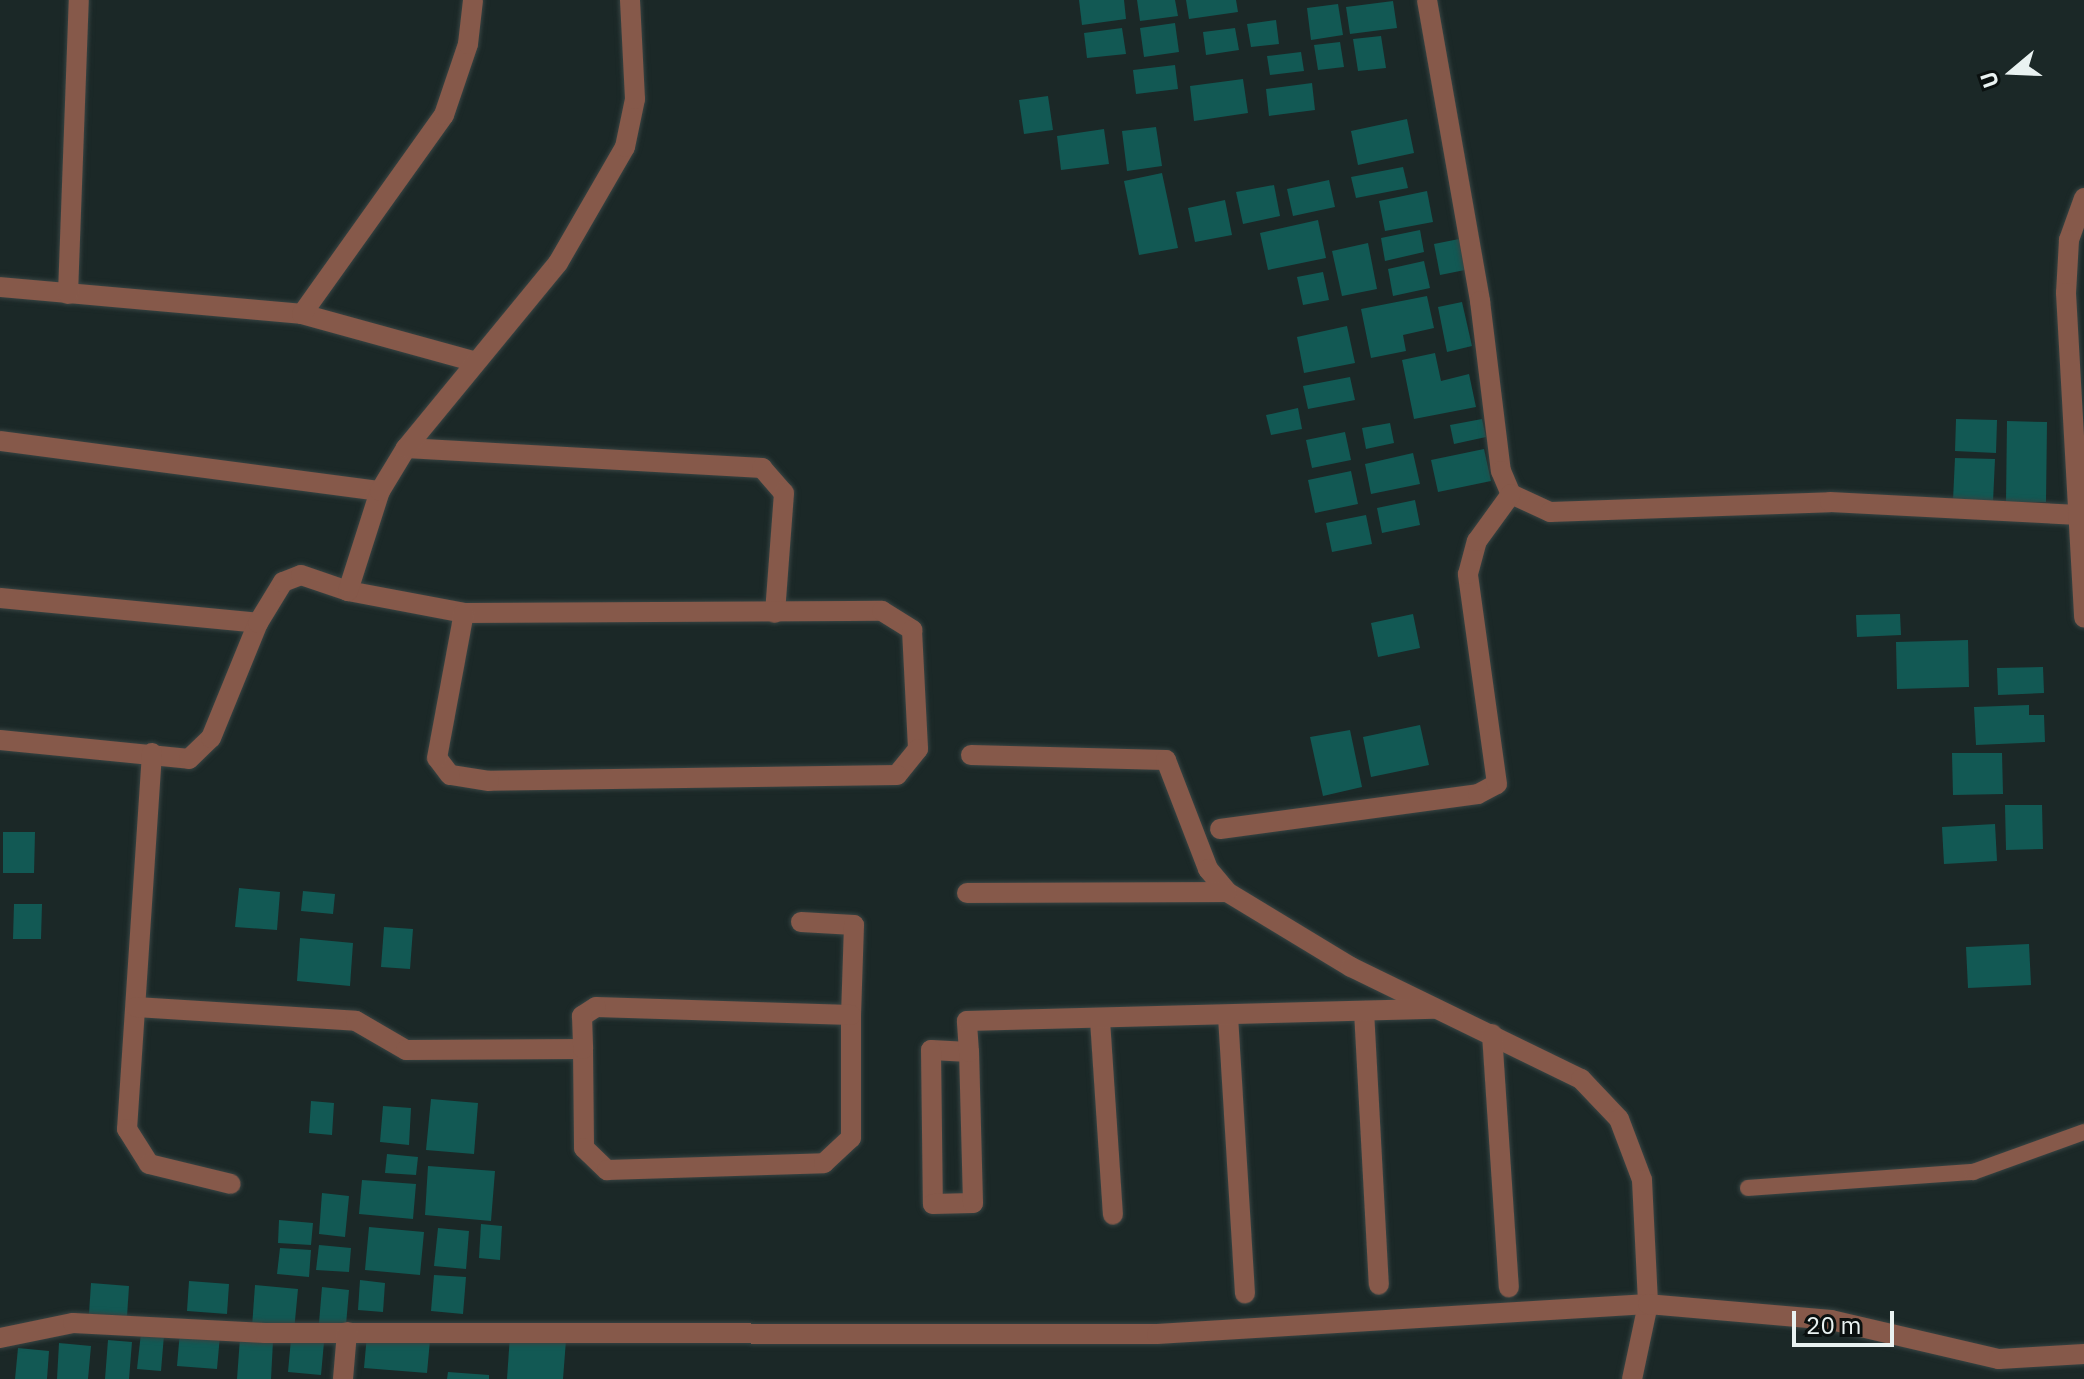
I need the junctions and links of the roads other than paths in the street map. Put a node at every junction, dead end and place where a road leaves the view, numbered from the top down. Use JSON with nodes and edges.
{"nodes":[{"id":1,"x":79,"y":0,"type":"edge"},
{"id":2,"x":473,"y":0,"type":"edge"},
{"id":3,"x":630,"y":0,"type":"edge"},
{"id":4,"x":1427,"y":0,"type":"edge"},
{"id":5,"x":2084,"y":198,"type":"edge"},
{"id":6,"x":0,"y":287,"type":"edge"},
{"id":7,"x":68,"y":294,"type":"junction"},
{"id":8,"x":302,"y":314,"type":"junction"},
{"id":9,"x":473,"y":361,"type":"junction"},
{"id":10,"x":0,"y":441,"type":"edge"},
{"id":11,"x":406,"y":448,"type":"junction"},
{"id":12,"x":380,"y":491,"type":"junction"},
{"id":13,"x":1511,"y":494,"type":"junction"},
{"id":14,"x":2079,"y":515,"type":"junction"},
{"id":15,"x":348,"y":591,"type":"junction"},
{"id":16,"x":0,"y":598,"type":"edge"},
{"id":17,"x":464,"y":613,"type":"junction"},
{"id":18,"x":775,"y":613,"type":"junction"},
{"id":19,"x":2084,"y":618,"type":"edge"},
{"id":20,"x":258,"y":623,"type":"junction"},
{"id":21,"x":0,"y":740,"type":"edge"},
{"id":22,"x":152,"y":753,"type":"junction"},
{"id":23,"x":971,"y":755,"type":"dead end"},
{"id":24,"x":1220,"y":829,"type":"dead end"},
{"id":25,"x":1227,"y":892,"type":"junction"},
{"id":26,"x":967,"y":893,"type":"dead end"},
{"id":27,"x":801,"y":922,"type":"dead end"},
{"id":28,"x":136,"y":1007,"type":"junction"},
{"id":29,"x":1441,"y":1009,"type":"junction"},
{"id":30,"x":1364,"y":1011,"type":"junction"},
{"id":31,"x":851,"y":1015,"type":"junction"},
{"id":32,"x":1228,"y":1016,"type":"junction"},
{"id":33,"x":1100,"y":1020,"type":"junction"},
{"id":34,"x":1492,"y":1034,"type":"junction"},
{"id":35,"x":583,"y":1049,"type":"junction"},
{"id":36,"x":969,"y":1052,"type":"junction"},
{"id":37,"x":2084,"y":1132,"type":"edge"},
{"id":38,"x":231,"y":1184,"type":"dead end"},
{"id":39,"x":1748,"y":1188,"type":"dead end"},
{"id":40,"x":1113,"y":1215,"type":"dead end"},
{"id":41,"x":1379,"y":1285,"type":"dead end"},
{"id":42,"x":1509,"y":1287,"type":"dead end"},
{"id":43,"x":1245,"y":1293,"type":"dead end"},
{"id":44,"x":1648,"y":1304,"type":"junction"},
{"id":45,"x":347,"y":1332,"type":"junction"},
{"id":46,"x":0,"y":1338,"type":"edge"},
{"id":47,"x":2084,"y":1354,"type":"edge"},
{"id":48,"x":343,"y":1379,"type":"edge"},
{"id":49,"x":1632,"y":1379,"type":"edge"}],
"edges":[{"from":1,"to":7,"type":"street"},
{"from":2,"to":8,"type":"street"},
{"from":3,"to":9,"type":"street"},
{"from":4,"to":13,"type":"street"},
{"from":5,"to":14,"type":"street"},
{"from":6,"to":7,"type":"street"},
{"from":7,"to":8,"type":"street"},
{"from":8,"to":9,"type":"street"},
{"from":9,"to":11,"type":"street"},
{"from":10,"to":12,"type":"street"},
{"from":11,"to":12,"type":"street"},
{"from":11,"to":18,"type":"street"},
{"from":12,"to":15,"type":"street"},
{"from":13,"to":14,"type":"street"},
{"from":13,"to":24,"type":"street"},
{"from":14,"to":19,"type":"street"},
{"from":15,"to":17,"type":"street"},
{"from":15,"to":20,"type":"street"},
{"from":16,"to":20,"type":"street"},
{"from":17,"to":18,"type":"street"},
{"from":17,"to":18,"type":"street"},
{"from":20,"to":22,"type":"street"},
{"from":21,"to":22,"type":"street"},
{"from":22,"to":28,"type":"street"},
{"from":23,"to":25,"type":"street"},
{"from":25,"to":26,"type":"street"},
{"from":25,"to":29,"type":"street"},
{"from":27,"to":31,"type":"street"},
{"from":28,"to":35,"type":"street"},
{"from":28,"to":38,"type":"street"},
{"from":29,"to":30,"type":"street"},
{"from":29,"to":34,"type":"street"},
{"from":30,"to":32,"type":"street"},
{"from":30,"to":41,"type":"street"},
{"from":31,"to":35,"type":"street"},
{"from":31,"to":35,"type":"street"},
{"from":32,"to":33,"type":"street"},
{"from":32,"to":43,"type":"street"},
{"from":33,"to":36,"type":"street"},
{"from":33,"to":40,"type":"street"},
{"from":34,"to":42,"type":"street"},
{"from":34,"to":44,"type":"street"},
{"from":36,"to":36,"type":"street"},
{"from":37,"to":39,"type":"lane"},
{"from":44,"to":45,"type":"street"},
{"from":44,"to":47,"type":"street"},
{"from":44,"to":49,"type":"street"},
{"from":45,"to":46,"type":"street"},
{"from":45,"to":48,"type":"street"}]}
